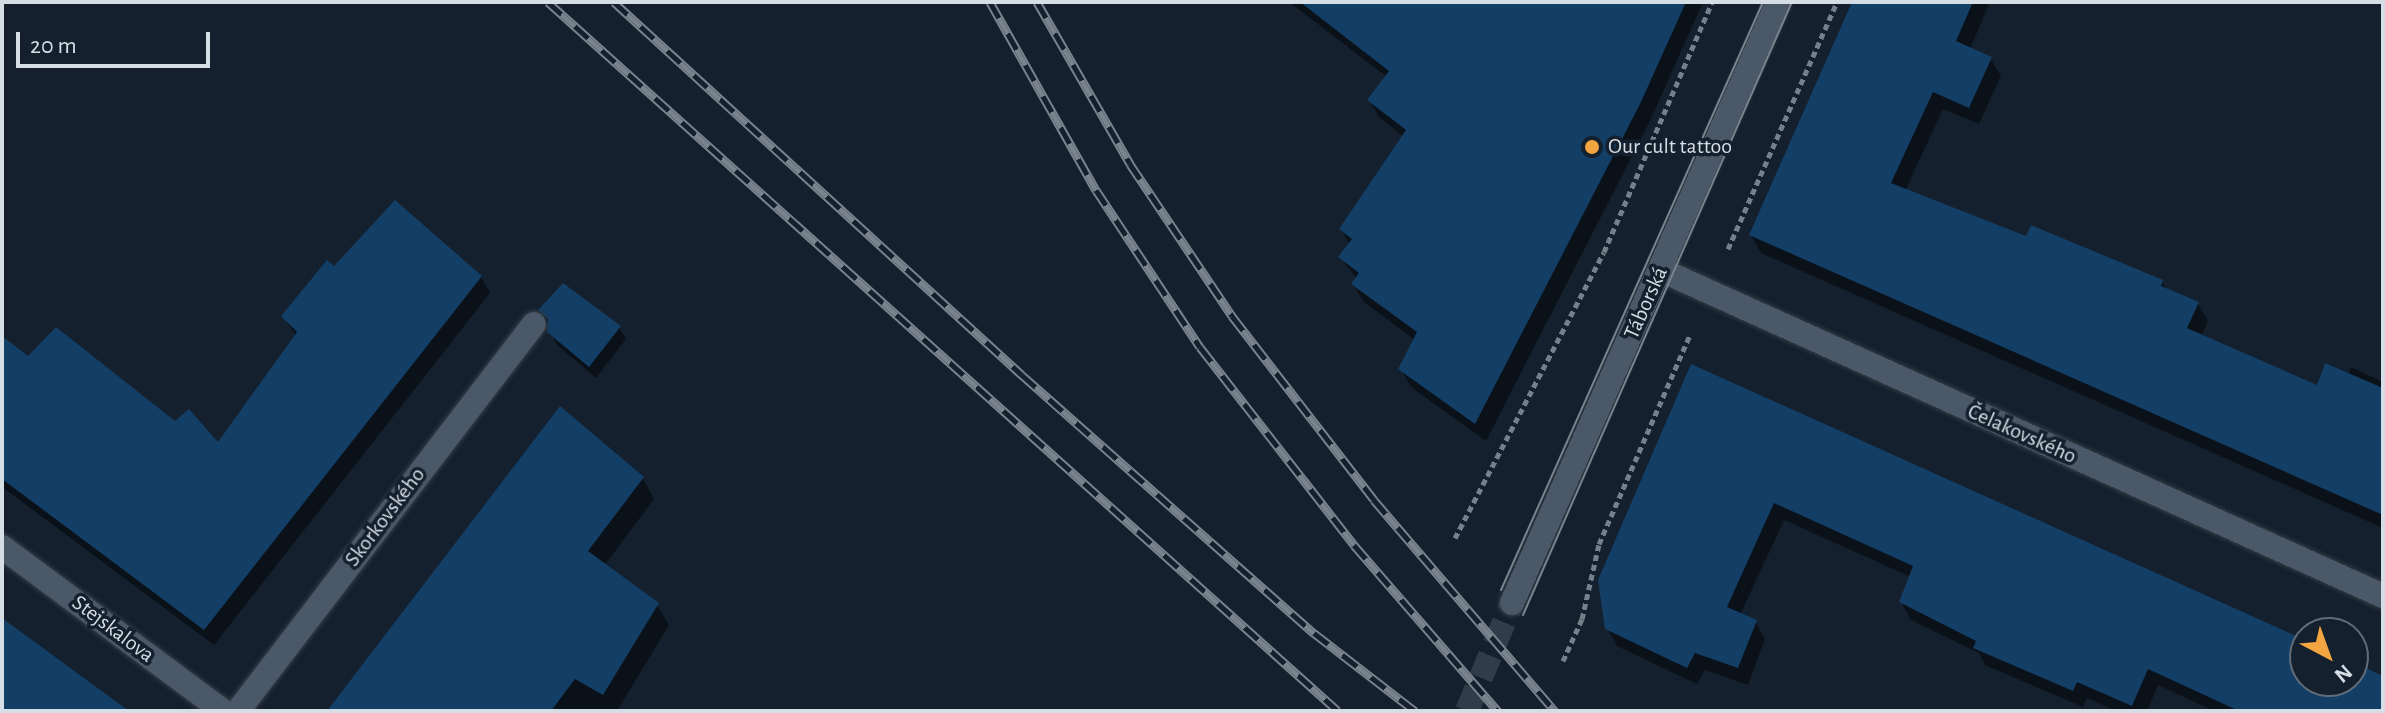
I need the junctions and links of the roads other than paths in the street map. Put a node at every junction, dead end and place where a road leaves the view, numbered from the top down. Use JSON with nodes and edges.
{"nodes":[{"id":1,"x":1778,"y":2,"type":"edge"},
{"id":2,"x":1661,"y":270,"type":"junction"},
{"id":3,"x":534,"y":324,"type":"dead end"},
{"id":4,"x":2,"y":547,"type":"edge"},
{"id":5,"x":2383,"y":596,"type":"edge"},
{"id":6,"x":1512,"y":603,"type":"tunnel mouth"},
{"id":7,"x":223,"y":711,"type":"edge"},
{"id":8,"x":238,"y":711,"type":"edge"}],
"edges":[{"from":1,"to":2,"type":"street","name":"Táborská"},
{"from":2,"to":5,"type":"street","name":"Čelakovského"},
{"from":2,"to":6,"type":"street","name":"Táborská"},
{"from":3,"to":8,"type":"street","name":"Skorkovského"},
{"from":4,"to":7,"type":"street","name":"Stejskalova"}]}
